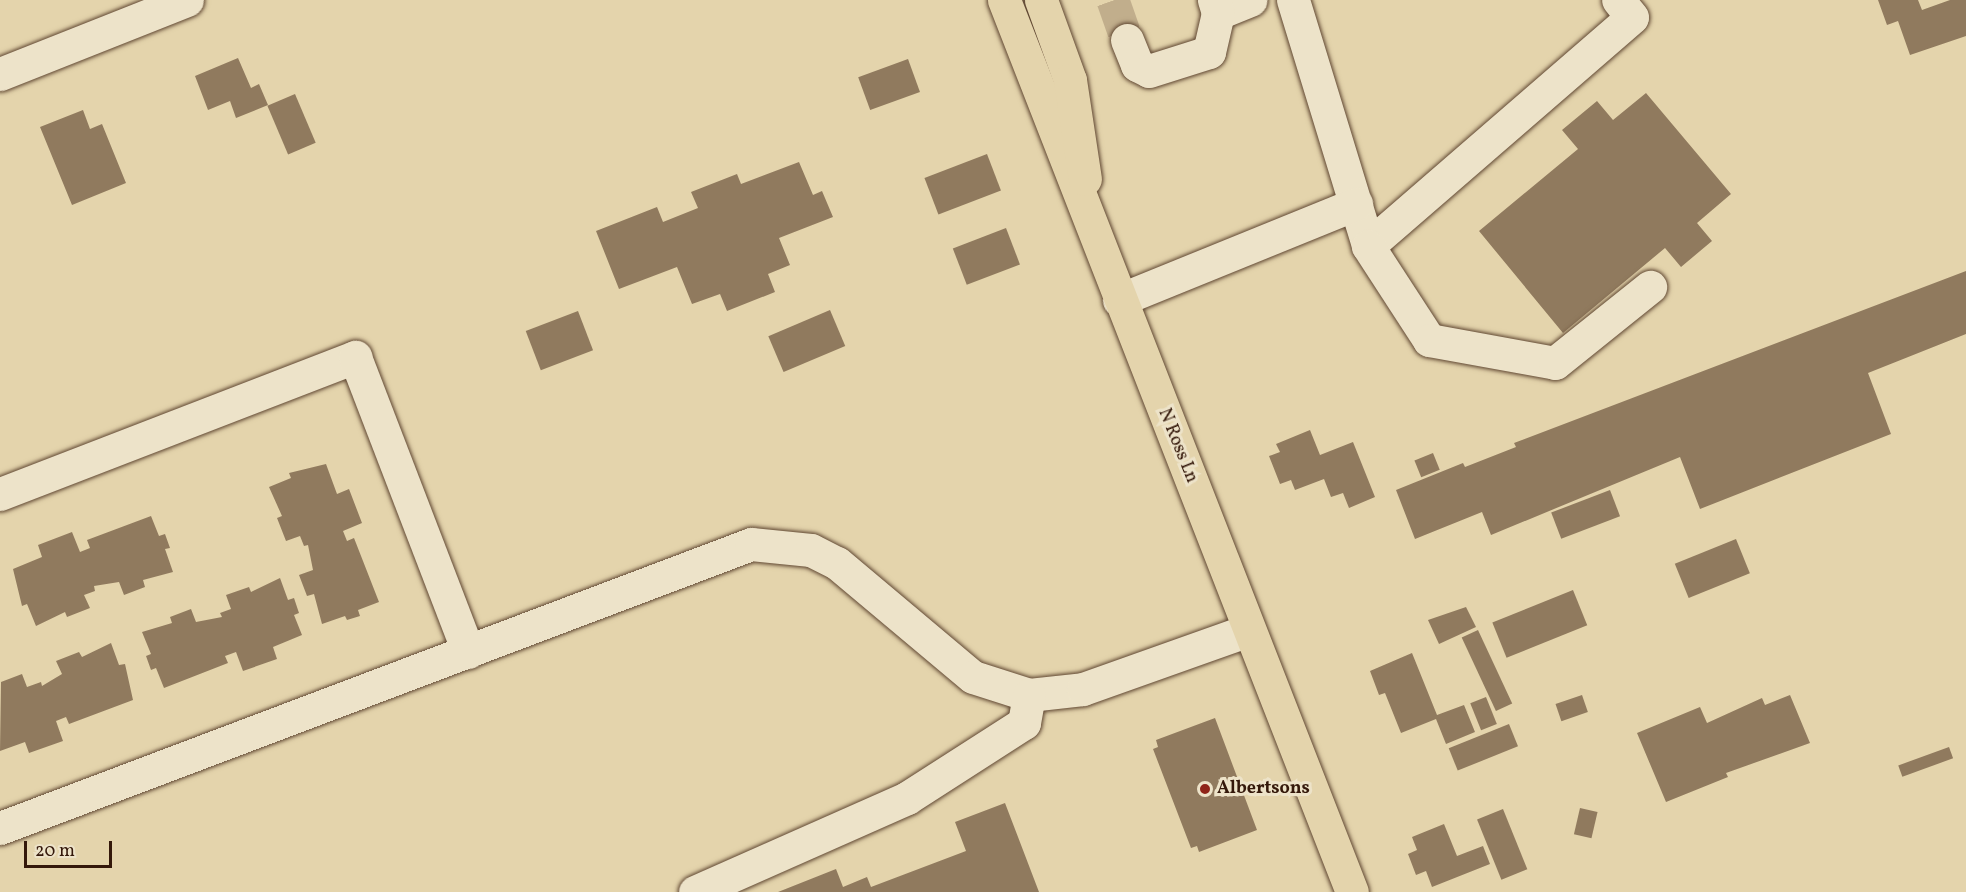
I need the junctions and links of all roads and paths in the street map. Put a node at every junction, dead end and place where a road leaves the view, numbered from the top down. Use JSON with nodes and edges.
{"nodes":[{"id":1,"x":187,"y":0,"type":"edge"},
{"id":2,"x":1004,"y":0,"type":"edge"},
{"id":3,"x":1041,"y":0,"type":"edge"},
{"id":4,"x":1250,"y":0,"type":"edge"},
{"id":5,"x":1293,"y":0,"type":"edge"},
{"id":6,"x":1618,"y":0,"type":"edge"},
{"id":7,"x":1216,"y":7,"type":"edge"},
{"id":8,"x":1127,"y":40,"type":"tunnel mouth"},
{"id":9,"x":0,"y":74,"type":"edge"},
{"id":10,"x":1356,"y":204,"type":"junction"},
{"id":11,"x":1094,"y":237,"type":"junction"},
{"id":12,"x":1368,"y":246,"type":"junction"},
{"id":13,"x":1650,"y":287,"type":"dead end"},
{"id":14,"x":1119,"y":300,"type":"junction"},
{"id":15,"x":0,"y":494,"type":"edge"},
{"id":16,"x":1249,"y":630,"type":"junction"},
{"id":17,"x":468,"y":652,"type":"junction"},
{"id":18,"x":1029,"y":695,"type":"junction"},
{"id":19,"x":0,"y":828,"type":"edge"},
{"id":20,"x":694,"y":892,"type":"edge"},
{"id":21,"x":1352,"y":892,"type":"edge"}],
"edges":[{"from":1,"to":9,"type":"street"},
{"from":2,"to":11,"type":"main road","name":"N Ross Ln"},
{"from":3,"to":11,"type":"main road"},
{"from":4,"to":7,"type":"street"},
{"from":5,"to":10,"type":"street"},
{"from":6,"to":12,"type":"street"},
{"from":7,"to":8,"type":"street"},
{"from":10,"to":12,"type":"street"},
{"from":10,"to":14,"type":"street"},
{"from":11,"to":14,"type":"main road","name":"N Ross Ln"},
{"from":12,"to":13,"type":"street"},
{"from":14,"to":16,"type":"main road","name":"N Ross Ln"},
{"from":15,"to":17,"type":"street"},
{"from":16,"to":18,"type":"street"},
{"from":16,"to":21,"type":"main road","name":"N Ross Ln"},
{"from":17,"to":18,"type":"street"},
{"from":17,"to":19,"type":"street"},
{"from":18,"to":20,"type":"street"}]}
